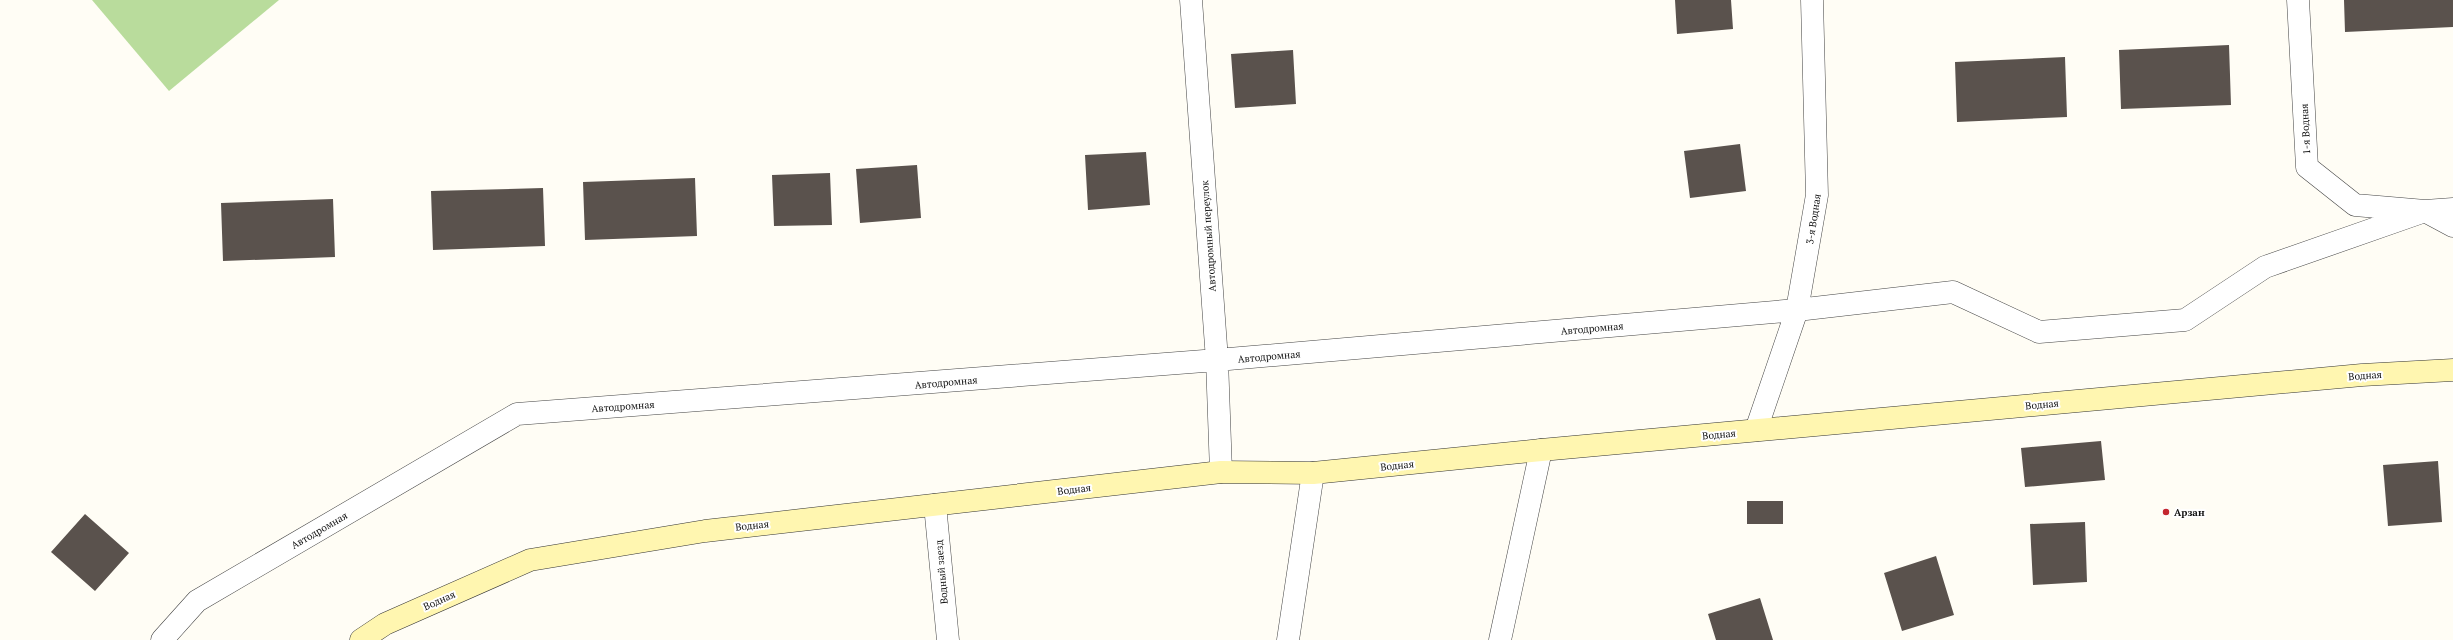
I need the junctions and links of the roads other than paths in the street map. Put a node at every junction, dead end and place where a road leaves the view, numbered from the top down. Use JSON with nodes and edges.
{"nodes":[{"id":1,"x":1191,"y":0,"type":"edge"},
{"id":2,"x":1812,"y":0,"type":"edge"},
{"id":3,"x":2298,"y":0,"type":"edge"},
{"id":4,"x":2453,"y":209,"type":"edge"},
{"id":5,"x":2425,"y":211,"type":"junction"},
{"id":6,"x":2453,"y":226,"type":"edge"},
{"id":7,"x":1797,"y":310,"type":"junction"},
{"id":8,"x":1217,"y":360,"type":"junction"},
{"id":9,"x":2453,"y":370,"type":"edge"},
{"id":10,"x":1756,"y":430,"type":"junction"},
{"id":11,"x":1541,"y":450,"type":"junction"},
{"id":12,"x":1221,"y":472,"type":"junction"},
{"id":13,"x":1313,"y":474,"type":"junction"},
{"id":14,"x":935,"y":505,"type":"junction"},
{"id":15,"x":162,"y":640,"type":"edge"},
{"id":16,"x":361,"y":640,"type":"edge"},
{"id":17,"x":948,"y":640,"type":"edge"},
{"id":18,"x":1288,"y":640,"type":"edge"},
{"id":19,"x":1500,"y":640,"type":"edge"}],
"edges":[{"from":1,"to":8,"type":"street","name":"Автодромный переулок"},
{"from":2,"to":7,"type":"street","name":"3-я Водная"},
{"from":3,"to":5,"type":"street","name":"1-я Водная"},
{"from":4,"to":5,"type":"street"},
{"from":5,"to":6,"type":"street","name":"1-я Водная"},
{"from":5,"to":7,"type":"street","name":"Автодромная"},
{"from":7,"to":8,"type":"street","name":"Автодромная"},
{"from":7,"to":10,"type":"street","name":"3-я Водная"},
{"from":8,"to":12,"type":"street","name":"Автодромный переулок"},
{"from":8,"to":15,"type":"street","name":"Автодромная"},
{"from":9,"to":10,"type":"street","name":"Водная"},
{"from":10,"to":11,"type":"street","name":"Водная"},
{"from":11,"to":13,"type":"street","name":"Водная"},
{"from":11,"to":19,"type":"street"},
{"from":12,"to":13,"type":"street","name":"Водная"},
{"from":12,"to":14,"type":"street","name":"Водная"},
{"from":13,"to":18,"type":"street"},
{"from":14,"to":16,"type":"street","name":"Водная"},
{"from":14,"to":17,"type":"street","name":"Водный заезд"}]}
